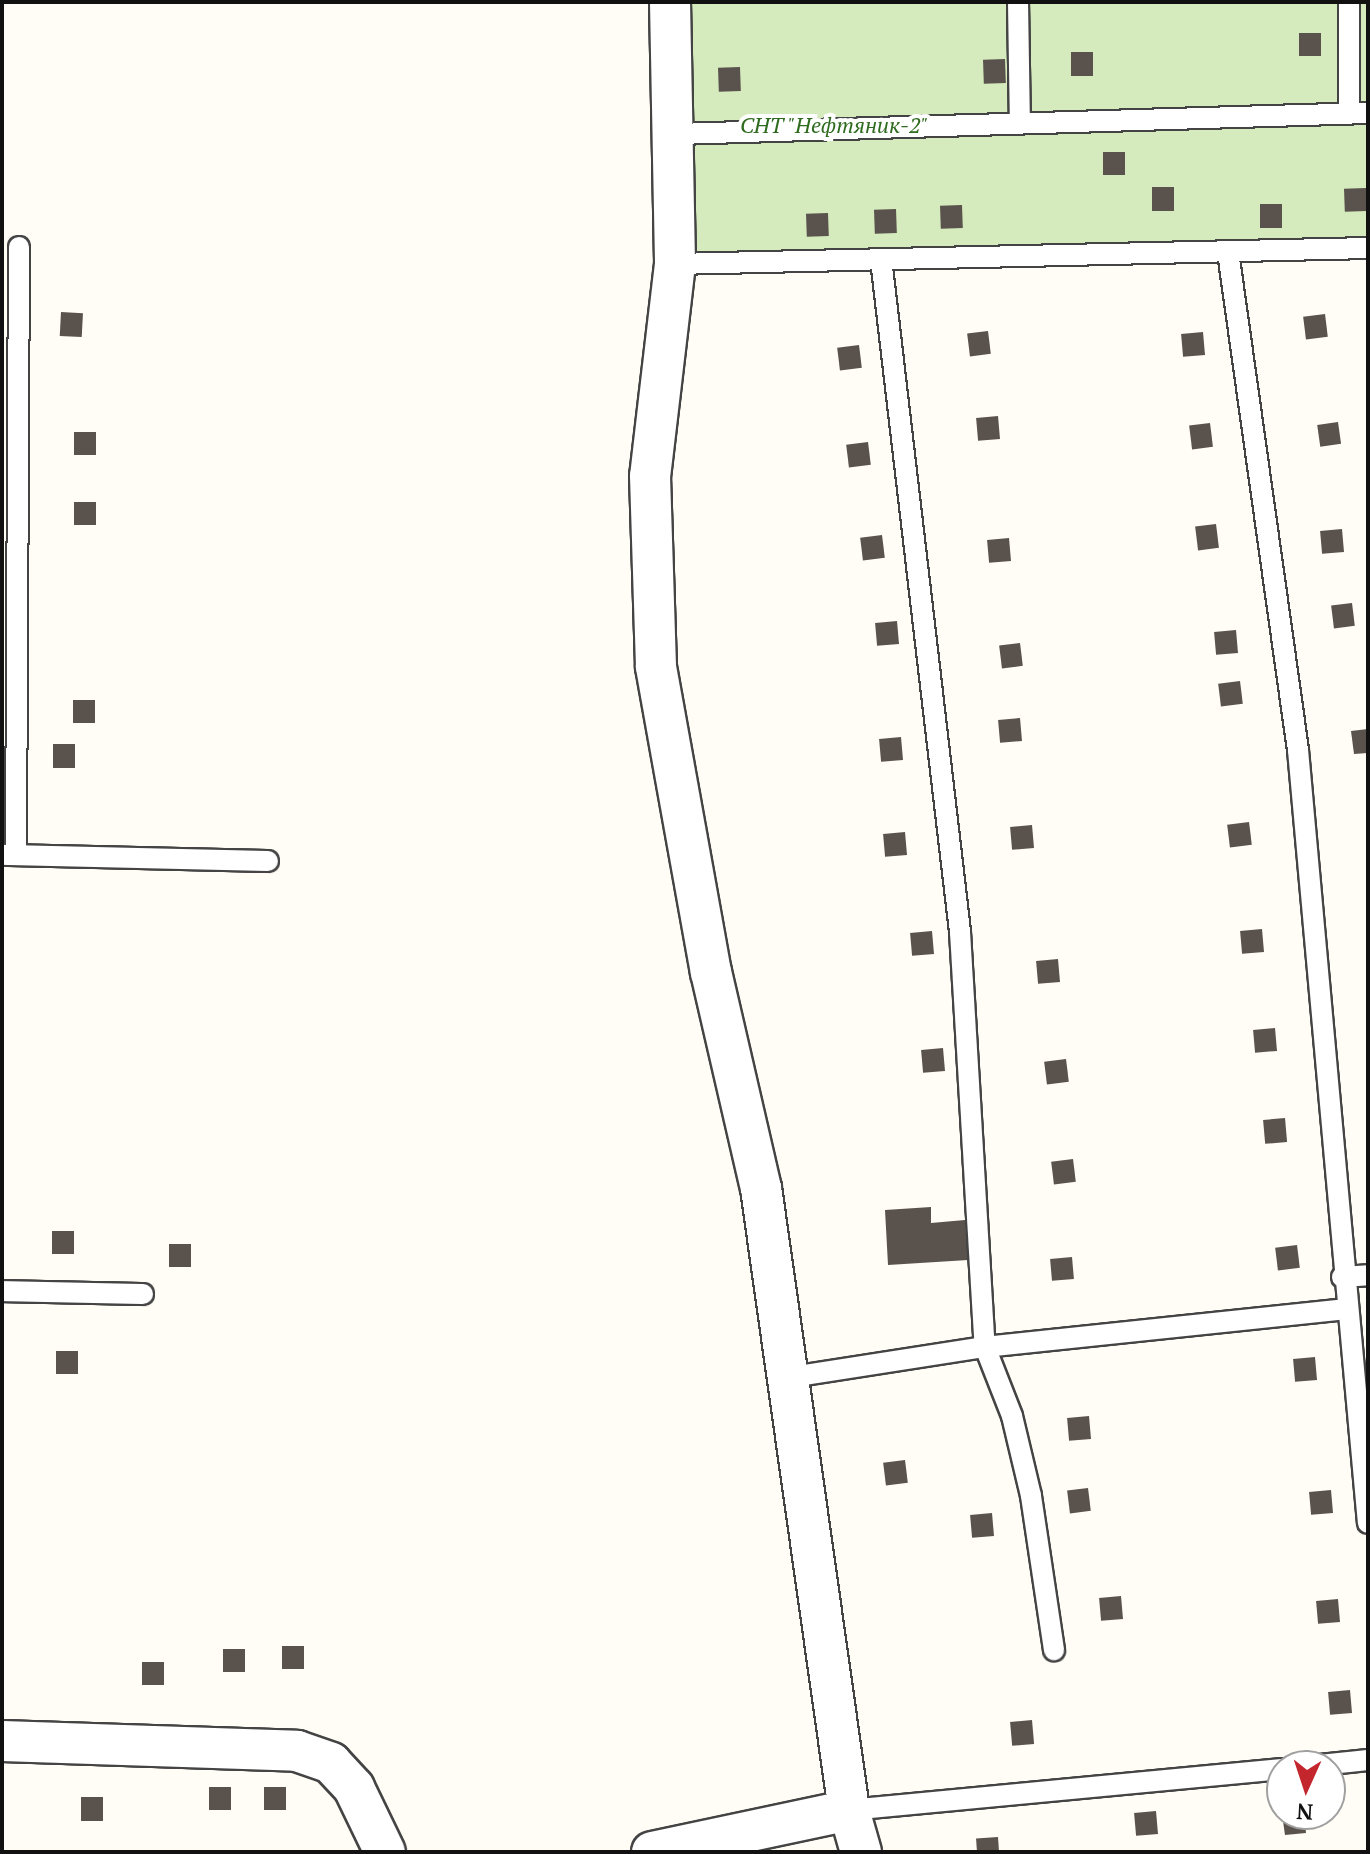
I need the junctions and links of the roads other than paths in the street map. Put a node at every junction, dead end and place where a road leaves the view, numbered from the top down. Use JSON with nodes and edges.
{"nodes":[{"id":1,"x":670,"y":2,"type":"edge"},
{"id":2,"x":1018,"y":2,"type":"edge"},
{"id":3,"x":1349,"y":2,"type":"edge"},
{"id":4,"x":1358,"y":113,"type":"edge"},
{"id":5,"x":1020,"y":123,"type":"junction"},
{"id":6,"x":677,"y":134,"type":"junction"},
{"id":7,"x":19,"y":247,"type":"dead end"},
{"id":8,"x":1368,"y":248,"type":"edge"},
{"id":9,"x":1228,"y":252,"type":"junction"},
{"id":10,"x":881,"y":259,"type":"junction"},
{"id":11,"x":675,"y":264,"type":"junction"},
{"id":12,"x":9,"y":855,"type":"edge"},
{"id":13,"x":268,"y":861,"type":"dead end"},
{"id":14,"x":1368,"y":1275,"type":"edge"},
{"id":15,"x":1342,"y":1277,"type":"junction"},
{"id":16,"x":2,"y":1291,"type":"edge"},
{"id":17,"x":143,"y":1294,"type":"dead end"},
{"id":18,"x":1344,"y":1309,"type":"junction"},
{"id":19,"x":985,"y":1347,"type":"junction"},
{"id":20,"x":791,"y":1377,"type":"junction"},
{"id":21,"x":1368,"y":1523,"type":"edge"},
{"id":22,"x":1054,"y":1650,"type":"dead end"},
{"id":23,"x":2,"y":1741,"type":"edge"},
{"id":24,"x":1368,"y":1760,"type":"edge"},
{"id":25,"x":1346,"y":1762,"type":"edge"},
{"id":26,"x":1266,"y":1771,"type":"edge"},
{"id":27,"x":849,"y":1810,"type":"junction"},
{"id":28,"x":385,"y":1852,"type":"edge"},
{"id":29,"x":652,"y":1852,"type":"edge"},
{"id":30,"x":861,"y":1852,"type":"edge"}],
"edges":[{"from":1,"to":6,"type":"street"},
{"from":2,"to":5,"type":"lane"},
{"from":3,"to":4,"type":"lane"},
{"from":4,"to":5,"type":"lane"},
{"from":5,"to":6,"type":"lane"},
{"from":6,"to":11,"type":"street"},
{"from":7,"to":12,"type":"lane"},
{"from":8,"to":9,"type":"lane"},
{"from":9,"to":10,"type":"lane"},
{"from":9,"to":15,"type":"lane"},
{"from":10,"to":11,"type":"lane"},
{"from":10,"to":19,"type":"lane"},
{"from":11,"to":20,"type":"street"},
{"from":12,"to":13,"type":"lane"},
{"from":14,"to":15,"type":"lane"},
{"from":15,"to":18,"type":"lane"},
{"from":16,"to":17,"type":"lane"},
{"from":18,"to":19,"type":"lane"},
{"from":18,"to":21,"type":"lane"},
{"from":19,"to":20,"type":"lane"},
{"from":19,"to":22,"type":"lane"},
{"from":20,"to":27,"type":"street"},
{"from":23,"to":28,"type":"street"},
{"from":24,"to":25,"type":"lane"},
{"from":26,"to":27,"type":"lane"},
{"from":27,"to":29,"type":"street"},
{"from":27,"to":30,"type":"street"}]}
